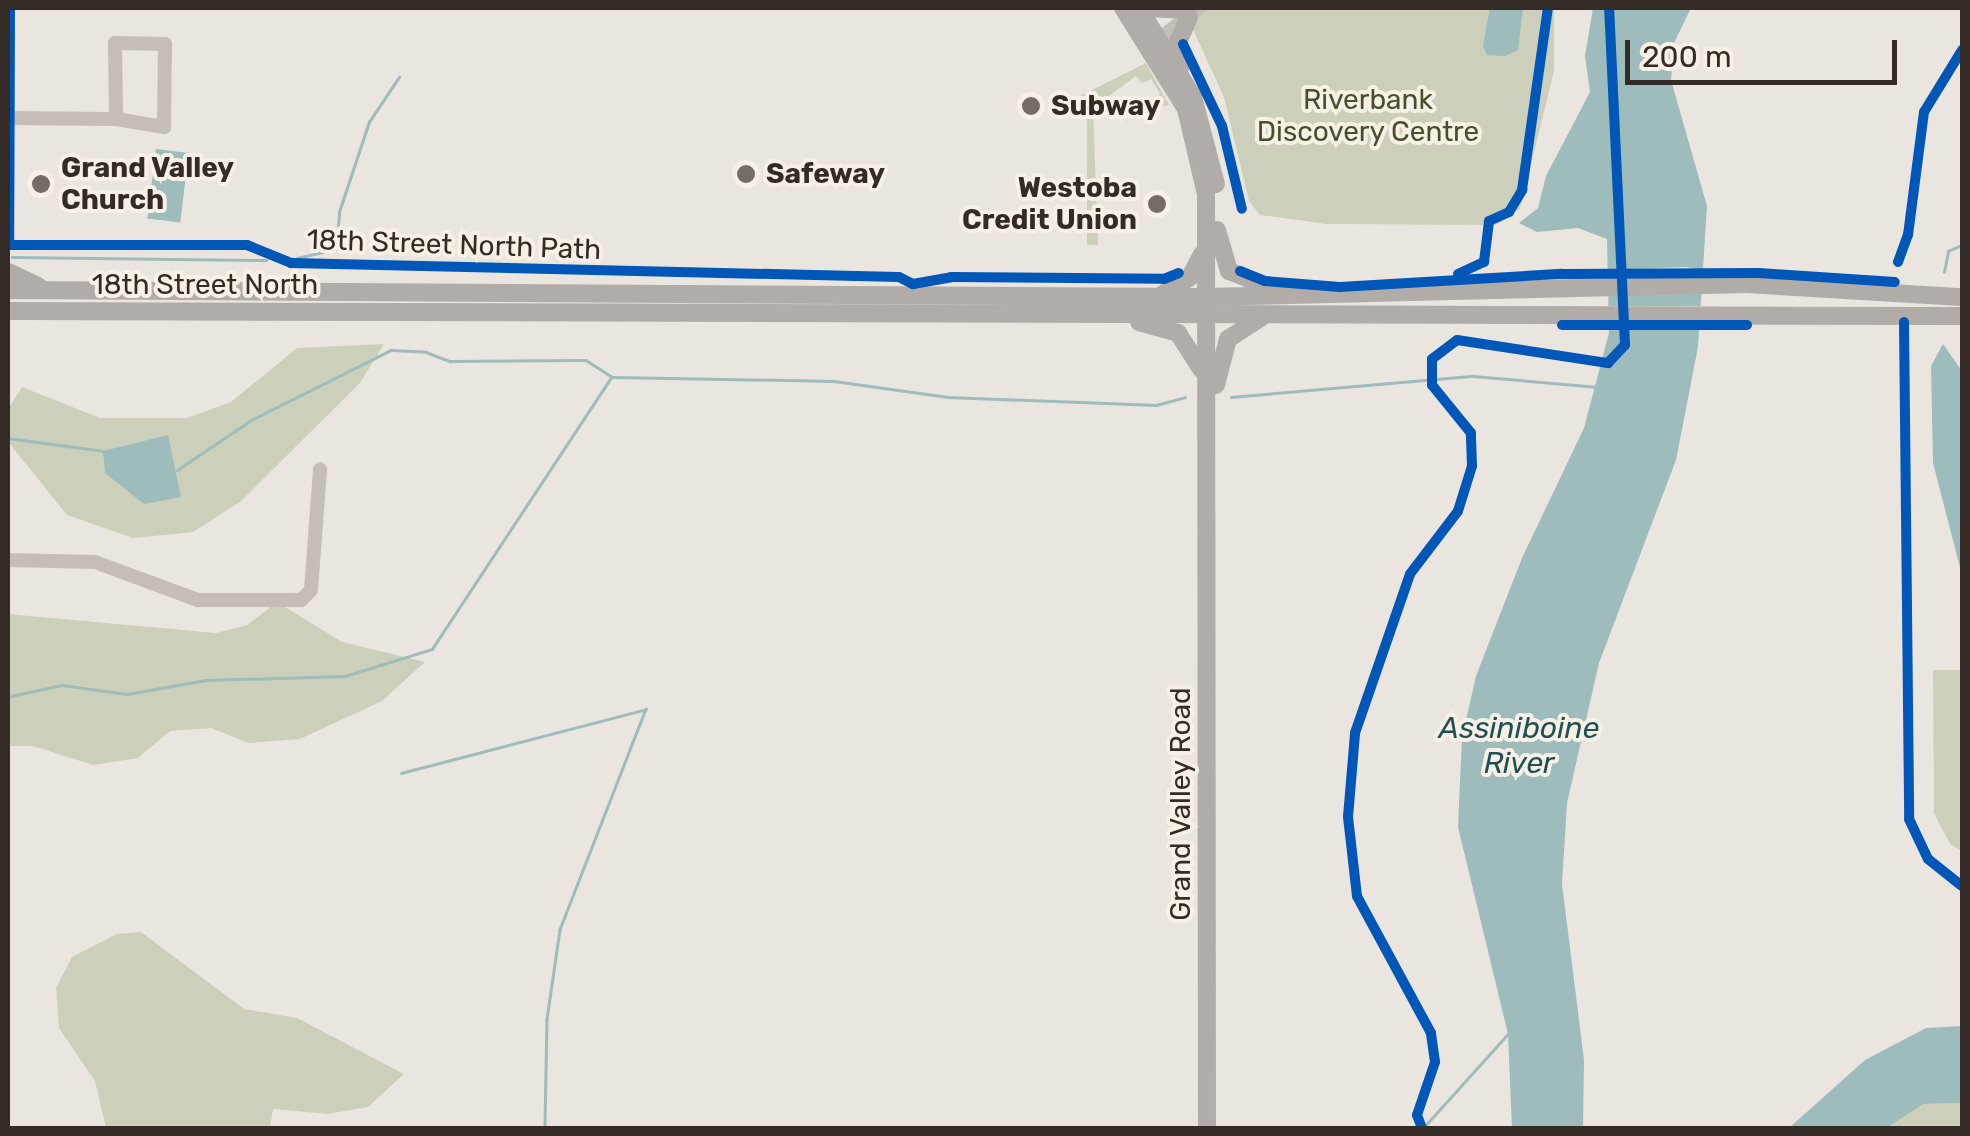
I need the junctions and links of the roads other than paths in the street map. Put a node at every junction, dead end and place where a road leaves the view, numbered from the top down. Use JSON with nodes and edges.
{"nodes":[{"id":1,"x":1123,"y":8,"type":"edge"},
{"id":2,"x":1138,"y":8,"type":"edge"},
{"id":3,"x":1148,"y":8,"type":"edge"},
{"id":4,"x":1191,"y":11,"type":"edge"},
{"id":5,"x":1152,"y":39,"type":"junction"},
{"id":6,"x":1181,"y":73,"type":"junction"},
{"id":7,"x":8,"y":118,"type":"edge"},
{"id":8,"x":116,"y":119,"type":"junction"},
{"id":9,"x":1212,"y":227,"type":"junction"},
{"id":10,"x":8,"y":272,"type":"edge"},
{"id":11,"x":8,"y":290,"type":"edge"},
{"id":12,"x":67,"y":290,"type":"junction"},
{"id":13,"x":270,"y":290,"type":"junction"},
{"id":14,"x":1347,"y":295,"type":"junction"},
{"id":15,"x":1962,"y":296,"type":"edge"},
{"id":16,"x":1141,"y":297,"type":"junction"},
{"id":17,"x":1011,"y":305,"type":"junction"},
{"id":18,"x":1211,"y":305,"type":"junction"},
{"id":19,"x":8,"y":311,"type":"edge"},
{"id":20,"x":71,"y":312,"type":"junction"},
{"id":21,"x":270,"y":312,"type":"junction"},
{"id":22,"x":1287,"y":313,"type":"junction"},
{"id":23,"x":1962,"y":316,"type":"edge"},
{"id":24,"x":1216,"y":385,"type":"junction"},
{"id":25,"x":1206,"y":409,"type":"junction"},
{"id":26,"x":320,"y":468,"type":"dead end"},
{"id":27,"x":1210,"y":480,"type":"junction"},
{"id":28,"x":8,"y":560,"type":"edge"},
{"id":29,"x":1207,"y":1128,"type":"edge"}],
"edges":[{"from":1,"to":5,"type":"main road"},
{"from":2,"to":5,"type":"main road"},
{"from":3,"to":4,"type":"main road"},
{"from":4,"to":5,"type":"street"},
{"from":4,"to":6,"type":"main road"},
{"from":5,"to":6,"type":"main road"},
{"from":5,"to":9,"type":"main road"},
{"from":6,"to":9,"type":"main road"},
{"from":7,"to":8,"type":"street"},
{"from":8,"to":8,"type":"street"},
{"from":9,"to":14,"type":"main road"},
{"from":9,"to":16,"type":"main road"},
{"from":9,"to":18,"type":"main road"},
{"from":10,"to":12,"type":"main road"},
{"from":11,"to":12,"type":"main road","name":"18th Street North"},
{"from":12,"to":13,"type":"main road","name":"18th Street North"},
{"from":12,"to":20,"type":"street"},
{"from":13,"to":17,"type":"main road","name":"18th Street North"},
{"from":13,"to":21,"type":"street"},
{"from":14,"to":15,"type":"main road","name":"18th Street North"},
{"from":14,"to":18,"type":"main road","name":"18th Street North"},
{"from":16,"to":17,"type":"main road","name":"18th Street North"},
{"from":16,"to":18,"type":"main road","name":"18th Street North"},
{"from":17,"to":18,"type":"main road","name":"18th Street North"},
{"from":17,"to":21,"type":"main road","name":"18th Street North"},
{"from":17,"to":25,"type":"main road"},
{"from":18,"to":22,"type":"main road","name":"18th Street North"},
{"from":18,"to":24,"type":"main road","name":"Grand Valley Road"},
{"from":18,"to":25,"type":"main road","name":"Grand Valley Road"},
{"from":19,"to":20,"type":"main road","name":"18th Street North"},
{"from":20,"to":21,"type":"main road","name":"18th Street North"},
{"from":22,"to":23,"type":"main road","name":"18th Street North"},
{"from":22,"to":24,"type":"main road"},
{"from":24,"to":27,"type":"main road","name":"Grand Valley Road"},
{"from":25,"to":27,"type":"main road","name":"Grand Valley Road"},
{"from":26,"to":28,"type":"street"},
{"from":27,"to":29,"type":"main road","name":"Grand Valley Road"}]}
